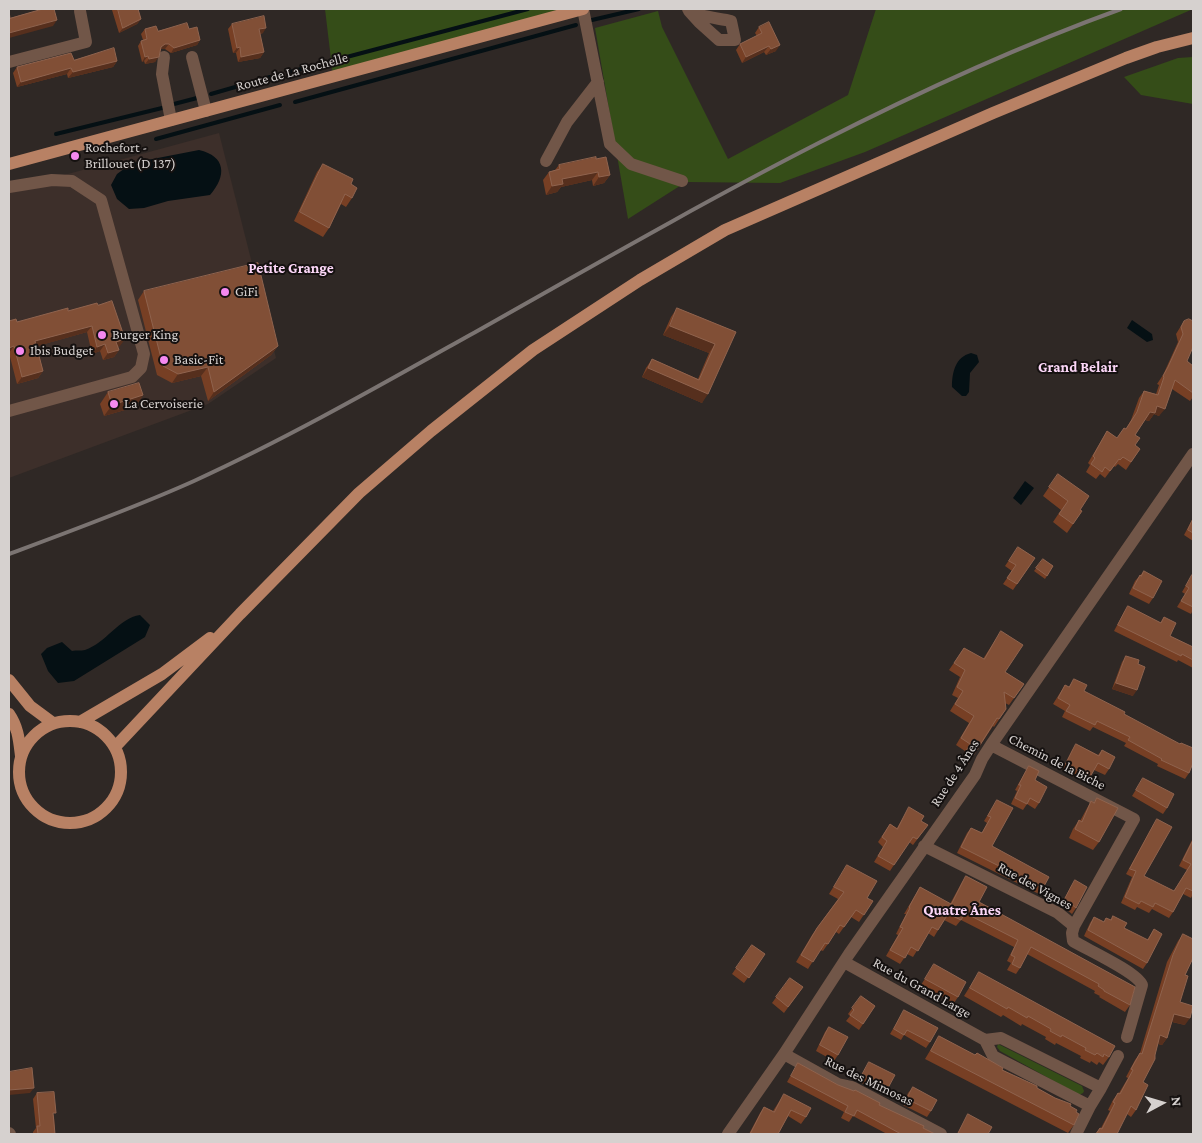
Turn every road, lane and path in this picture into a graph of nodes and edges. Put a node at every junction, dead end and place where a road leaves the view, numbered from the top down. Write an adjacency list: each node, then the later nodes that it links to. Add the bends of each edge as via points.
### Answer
1 (583, 9): 7 (street); 8 (main road, Route de La Rochelle)
2 (80, 11): 6 (street, via 86,42)
3 (1193, 38): 16 (main road, via 1126,58 725,230 640,280 533,350 431,431 359,493)
4 (164, 57): 9 (street, via 162,74)
5 (192, 57): 8 (street)
6 (9, 62)
7 (598, 82): 10 (street, via 567,122); 12 (street, via 610,144 631,164)
8 (206, 110): 9 (main road, Route de La Rochelle)
9 (171, 120): 11 (main road, Route de La Rochelle)
10 (546, 161)
11 (9, 164)
12 (682, 181)
13 (9, 187): 14 (street, via 52,180 72,181 101,200 144,354 141,368 132,377)
14 (9, 411)
15 (1193, 454): 21 (street, Rue de 4 Ânes)
16 (240, 615): 19 (main road, via 162,674); 22 (main road)
17 (9, 680): 20 (main road, via 30,706)
18 (9, 714): 23 (main road, via 19,735)
19 (80, 722): 20 (main road); 22 (main road, via 94,726)
20 (53, 723): 23 (main road, via 39,730)
21 (991, 745): 24 (street, Rue de 4 Ânes, via 975,775); 25 (street, Chemin de la Biche, via 1134,819)
22 (115, 747): 23 (main road, via 121,763 116,797 91,820 74,824 50,820 29,805 21,790 18,773)
23 (21, 756)
24 (924, 846): 25 (street, Rue des Vignes, via 1058,913); 26 (street, Rue de 4 Ânes)
25 (1074, 926): 27 (street, Rue des Vignes, via 1073,941 1140,979 1142,985)
26 (844, 962): 28 (street, Rue du Grand Large); 29 (street, Rue de 4 Ânes)
27 (1127, 1037)
28 (986, 1040): 31 (street, Rue du Grand Large, via 1001,1038); 32 (street, Rue du Grand Large, via 993,1056)
29 (784, 1054): 33 (street, Rue de 4 Ânes); 34 (street, Rue des Mimosas)
30 (1118, 1056): 31 (street)
31 (1101, 1088): 32 (street)
32 (1090, 1106): 35 (street)
33 (728, 1134)
34 (941, 1134)
35 (1076, 1134)

